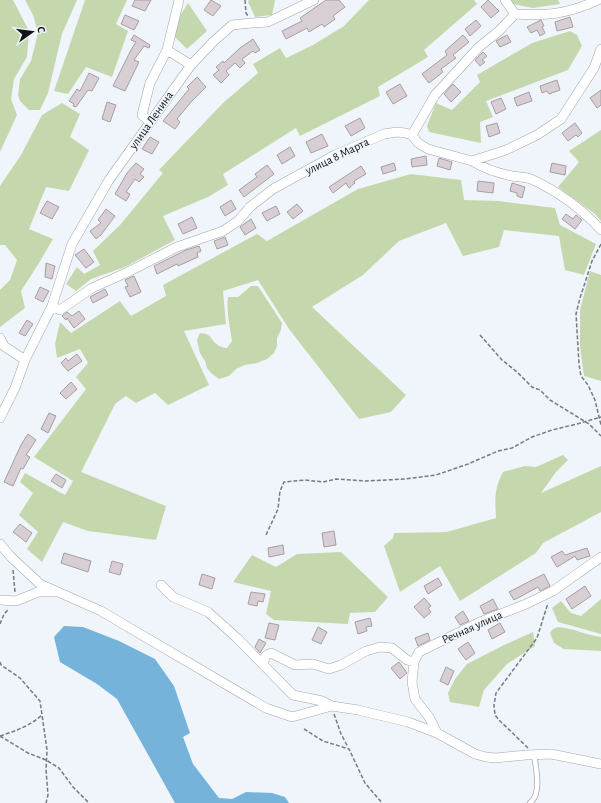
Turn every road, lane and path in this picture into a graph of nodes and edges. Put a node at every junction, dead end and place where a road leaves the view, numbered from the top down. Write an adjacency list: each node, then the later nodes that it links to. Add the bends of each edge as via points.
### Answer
1 (179, 0): 9 (street)
2 (245, 0): 7 (path, via 246,13)
3 (314, 0): 7 (street, улица Ленина, via 268,22)
4 (505, 0): 6 (street)
5 (598, 0): 6 (street, via 559,14)
6 (515, 14): 12 (street, via 435,95)
7 (252, 23): 10 (street, улица Ленина, via 232,25)
8 (601, 49): 13 (street, via 594,68 561,119 506,150)
9 (166, 50): 10 (street); 11 (street, via 150,83 142,115)
10 (191, 65): 11 (street, улица Ленина)
11 (150, 122): 16 (street, улица Ленина, via 109,180 72,244)
12 (412, 135): 13 (street, via 418,143 428,149); 16 (street, улица 8 Марта, via 397,132 384,134 335,155 273,190 250,207 238,222 223,231 178,247 92,288 60,310)
13 (472, 161): 14 (street, via 500,174 530,179 564,198 587,215)
14 (601, 230)
15 (601, 244): 20 (path, via 592,262 576,314 581,376 595,400)
16 (52, 306): 19 (street, улица Ленина)
17 (480, 335): 22 (path, via 502,360 532,387)
18 (0, 338): 19 (street, via 4,346)
19 (25, 360): 21 (street, улица Ленина)
20 (600, 417): 22 (path); 23 (path)
21 (0, 418)
22 (586, 422): 24 (path); 25 (path, via 532,437 512,448 436,475 366,481 336,479 323,482 284,482 278,509)
23 (601, 425)
24 (601, 436)
25 (266, 535)
26 (0, 544): 27 (street)
27 (11, 557): 31 (street, via 40,584); 33 (path)
28 (601, 557): 30 (street, Речная улица)
29 (160, 585): 37 (street, via 173,597 208,612)
30 (553, 590): 36 (street, Речная улица, via 419,652); 44 (path, via 537,638 496,693 494,705 495,715 527,746)
31 (56, 592): 33 (street, via 38,592); 38 (street, via 101,611 266,708 292,717)
32 (0, 600): 33 (street)
33 (16, 601): 34 (path, via 4,614)
34 (0, 624)
35 (0, 662): 39 (path, via 20,678 40,701)
36 (414, 662): 37 (street, via 407,660 392,648 380,647 366,651 336,668 329,669 313,664 295,665 271,652 264,659); 41 (street, via 412,682 415,699)
37 (264, 666): 38 (street, via 293,695 322,701)
38 (332, 706): 41 (street, via 379,714); 43 (path, via 341,734)
39 (42, 716): 42 (path, via 20,730); 45 (path)
40 (304, 729): 43 (path, via 323,741)
41 (437, 733): 44 (street, via 486,757)
42 (0, 736): 45 (path, via 28,753)
43 (349, 748): 49 (path, via 366,782)
44 (532, 755): 46 (street, via 551,754); 50 (lane, via 537,772 537,791)
45 (46, 760): 47 (path); 48 (path, via 59,768)
46 (601, 764)
47 (46, 803)
48 (89, 803)
49 (382, 803)
50 (530, 803)

